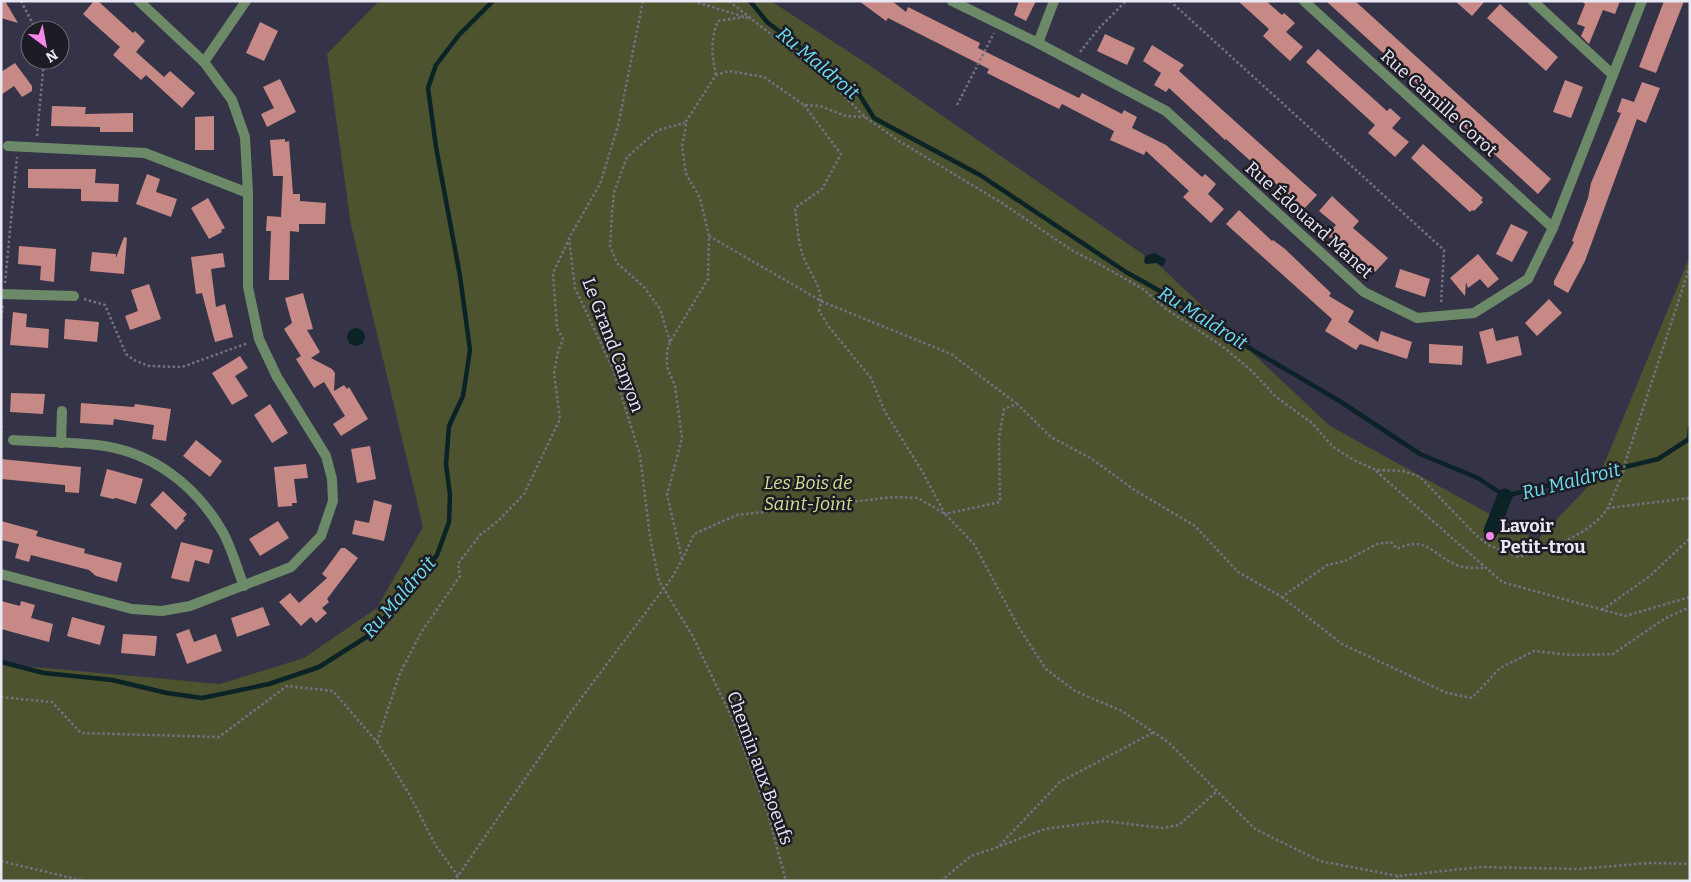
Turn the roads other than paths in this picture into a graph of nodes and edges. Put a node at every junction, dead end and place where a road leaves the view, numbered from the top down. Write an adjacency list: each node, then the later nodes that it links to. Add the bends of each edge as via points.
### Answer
1 (138, 1): 9 (street)
2 (246, 1): 9 (street)
3 (952, 1): 8 (street, Rue Édouard Manet)
4 (1054, 1): 8 (street)
5 (1304, 1): 13 (street, Rue Camille Corot)
6 (1533, 1): 10 (street)
7 (1642, 1): 10 (street, Rue Édouard Manet)
8 (1038, 43): 13 (street, Rue Édouard Manet, via 1166,111 1364,292 1417,318 1474,313 1528,280)
9 (204, 62): 12 (street, via 232,100 245,137)
10 (1613, 75): 13 (street, Rue Édouard Manet)
11 (13, 145): 12 (street, via 145,153)
12 (248, 192): 20 (street, via 248,287 259,339 326,456 332,478 332,500 321,536 291,567)
13 (1553, 228)
14 (3, 294): 15 (street)
15 (74, 296)
16 (62, 411): 18 (street)
17 (13, 440): 18 (street)
18 (61, 443): 20 (street, via 98,445 135,454 165,468 198,497 222,531)
19 (1, 574): 20 (street, via 132,609 162,611 190,606)
20 (244, 586)

